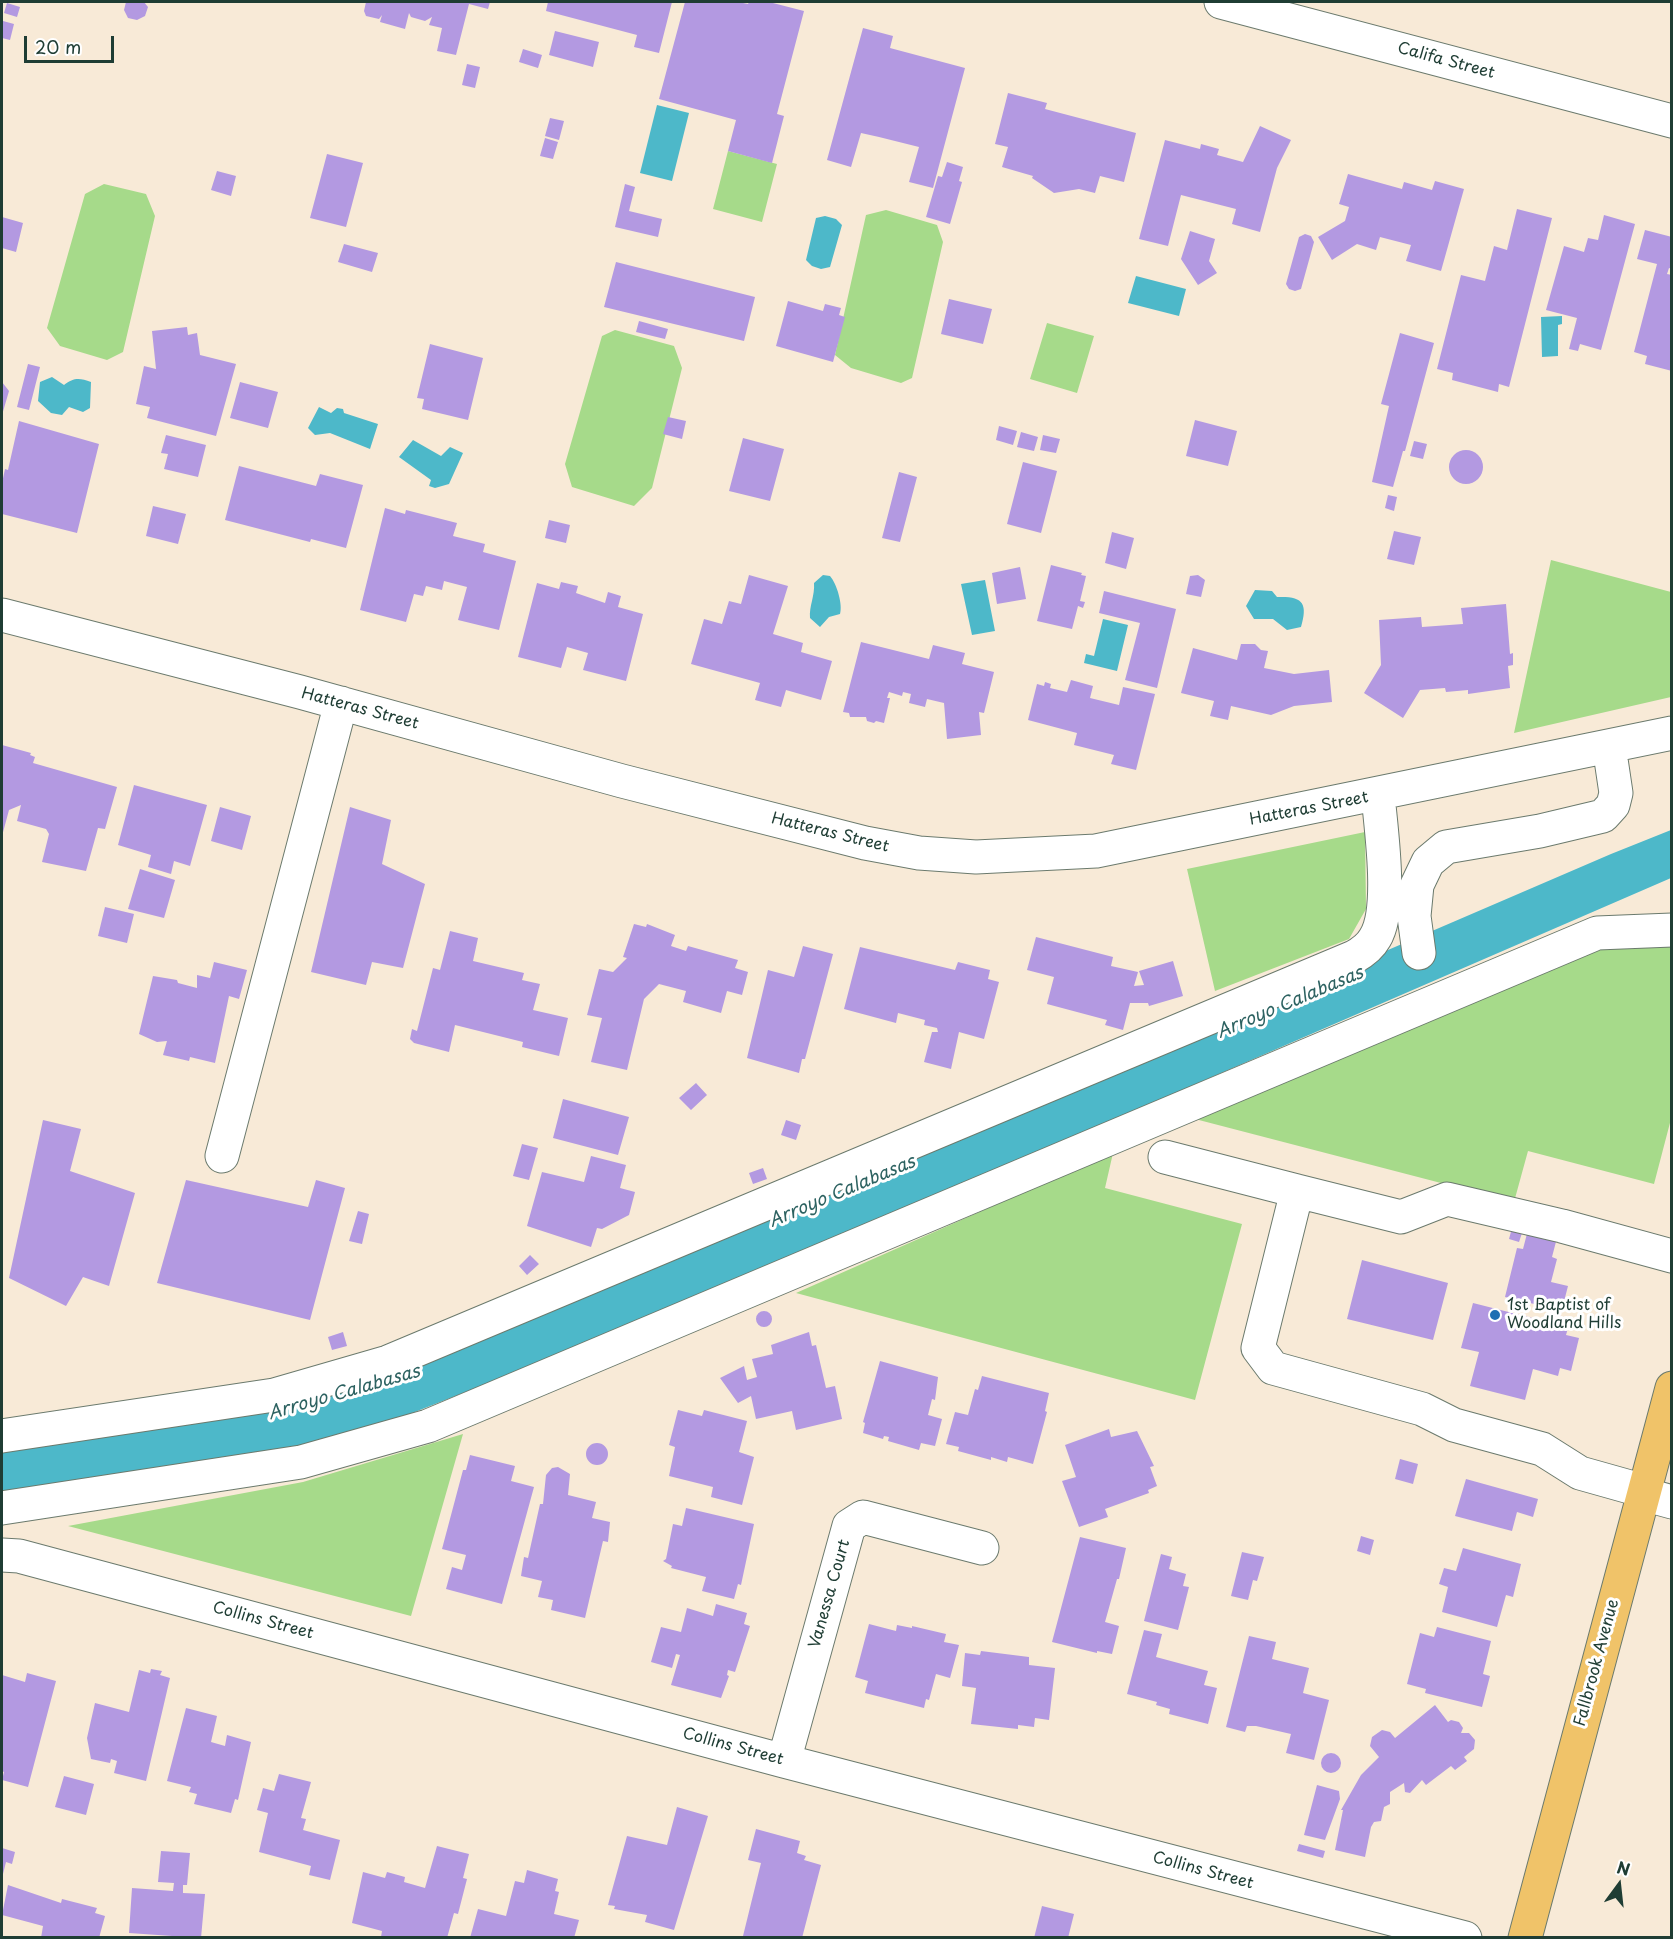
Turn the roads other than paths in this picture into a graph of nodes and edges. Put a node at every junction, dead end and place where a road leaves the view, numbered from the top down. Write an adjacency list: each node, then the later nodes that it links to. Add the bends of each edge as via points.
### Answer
1 (1221, 2): 2 (street, Califa Street)
2 (1671, 121)
3 (2, 615): 4 (street, Hatteras Street)
4 (341, 704): 7 (street, Hatteras Street, via 622,781 865,843 919,853 976,856 1096,851); 10 (street)
5 (1671, 733): 6 (street, Hatteras Street)
6 (1609, 746): 7 (street, Hatteras Street); 9 (street, via 1616,793 1613,805 1603,816 1446,847 1428,862 1417,885 1414,916)
7 (1378, 795): 15 (street, via 1384,907 1375,938 1354,957 388,1362 274,1395)
8 (1671, 930): 17 (street, via 1597,933 428,1425 301,1462)
9 (1419, 953)
10 (222, 1156)
11 (1165, 1157): 12 (street)
12 (1297, 1191): 13 (street, via 1401,1217 1447,1199); 16 (street, via 1258,1348 1273,1368 1422,1409 1454,1425 1542,1449 1580,1473)
13 (1671, 1256)
14 (1671, 1388): 16 (main road, Fallbrook Avenue)
15 (2, 1436)
16 (1653, 1496): 22 (main road, Fallbrook Avenue)
17 (2, 1508)
18 (982, 1548): 20 (street, Vanessa Court, via 863,1517 849,1526)
19 (2, 1556): 20 (street, Collins Street, via 19,1556 98,1576)
20 (784, 1761): 21 (street, Collins Street)
21 (1465, 1938)
22 (1525, 1938)

